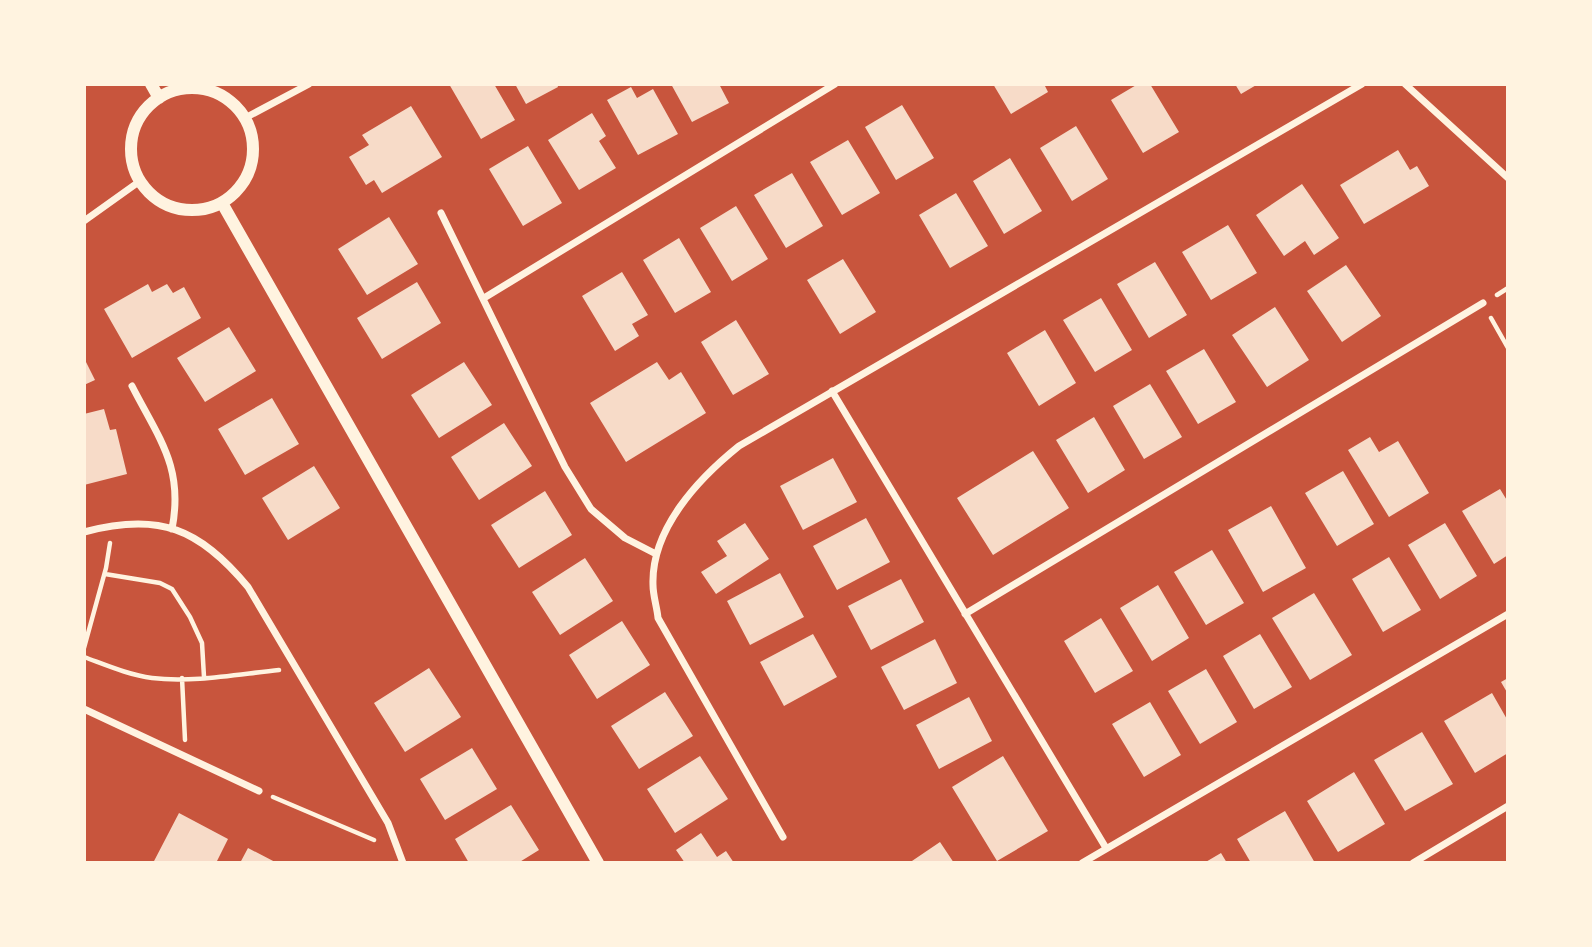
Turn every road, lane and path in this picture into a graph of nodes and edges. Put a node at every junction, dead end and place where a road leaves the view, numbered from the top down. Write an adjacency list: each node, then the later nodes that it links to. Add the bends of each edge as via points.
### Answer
1 (151, 84): 6 (street)
2 (309, 84): 7 (street)
3 (835, 84): 13 (street)
4 (1362, 84): 17 (street)
5 (1405, 84): 8 (street)
6 (159, 98): 7 (street, via 177,90 215,93); 9 (street, via 135,126 132,163)
7 (245, 118): 10 (street, via 252,136 248,174)
8 (1508, 178)
9 (140, 181): 10 (street, via 167,205 186,210); 12 (street)
10 (222, 203): 38 (street)
11 (441, 213): 13 (street)
12 (84, 221)
13 (484, 299): 21 (street, via 565,467 591,509 625,538)
14 (1483, 303): 15 (path); 23 (street)
15 (1508, 348)
16 (131, 386): 19 (street, via 171,463 176,486)
17 (832, 391): 21 (street, via 713,466 691,490); 23 (street)
18 (113, 525): 19 (street, via 146,523); 20 (street); 22 (path)
19 (172, 529): 27 (street, via 203,542 226,560 248,587)
20 (84, 533)
21 (656, 554): 34 (street, via 653,585 658,618)
22 (105, 573): 25 (path); 28 (path, via 172,589 202,643)
23 (965, 614): 35 (street)
24 (1508, 614): 35 (street)
25 (84, 648)
26 (84, 657): 29 (path, via 134,674)
27 (296, 668): 28 (path); 36 (street, via 388,823)
28 (204, 677): 29 (path)
29 (182, 678): 31 (path)
30 (84, 709): 31 (street)
31 (184, 756): 32 (street)
32 (259, 791): 36 (path)
33 (1508, 806): 40 (street)
34 (783, 836)
35 (1106, 848): 39 (street)
36 (399, 850): 37 (street)
37 (403, 863)
38 (598, 863)
39 (1082, 863)
40 (1413, 863)

